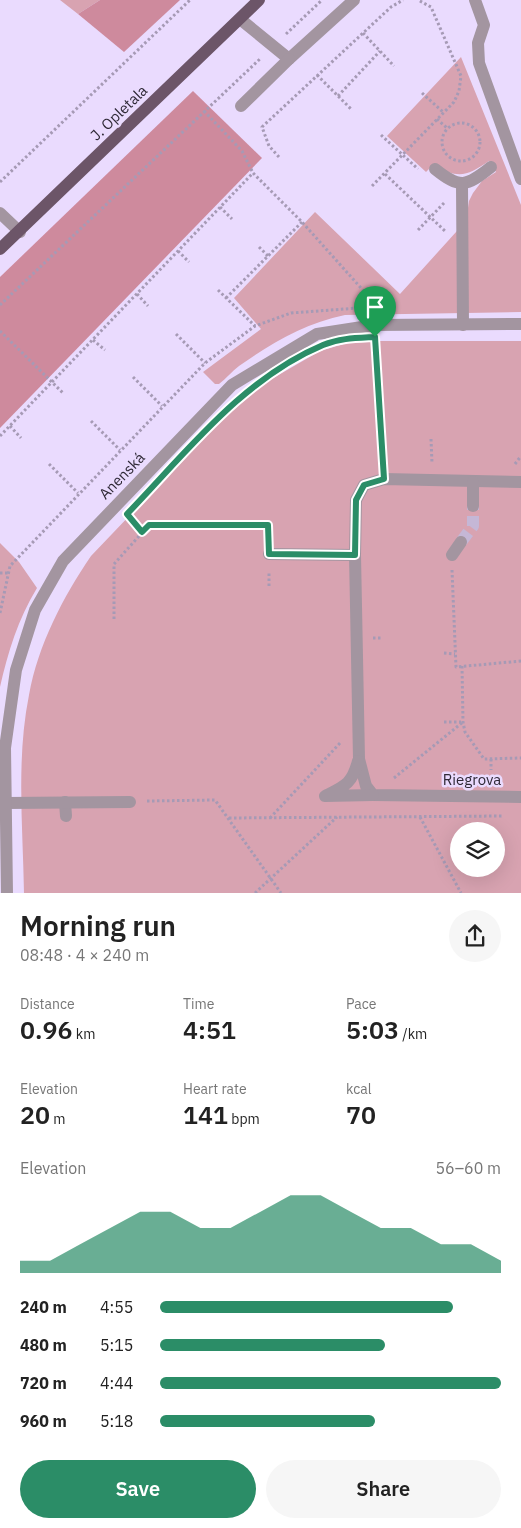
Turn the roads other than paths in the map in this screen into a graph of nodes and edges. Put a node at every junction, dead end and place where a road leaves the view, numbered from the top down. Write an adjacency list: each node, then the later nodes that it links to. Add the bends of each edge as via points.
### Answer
1 (259, 0): 4 (main road, J. Opletala)
2 (354, 0): 5 (street)
3 (475, 0): 7 (street, via 484,25 478,43 478,63)
4 (240, 19): 5 (street); 13 (main road, J. Opletala)
5 (289, 59): 6 (street)
6 (241, 106)
7 (518, 166): 10 (street)
8 (491, 167): 11 (street, via 473,182)
9 (435, 169): 11 (street, via 451,182)
10 (521, 178)
11 (462, 185): 16 (street)
12 (0, 213): 13 (street)
13 (20, 232): 14 (main road, J. Opletala)
14 (0, 249)
15 (521, 324): 16 (street, Anenská)
16 (463, 325): 24 (street, Anenská, via 375,325 317,334 232,385 63,561 34,610 16,670)
17 (473, 482): 18 (street); 19 (street); 22 (street, via 384,479 364,485 356,500)
18 (521, 482)
19 (473, 506)
20 (461, 542): 23 (street)
21 (269, 554): 22 (street)
22 (355, 555): 25 (street)
23 (452, 560)
24 (2, 748): 30 (street, Anenská)
25 (359, 759): 26 (street, via 366,786); 26 (street, Riegrova, via 354,777 325,796)
26 (373, 795): 27 (street, Riegrova)
27 (521, 796)
28 (65, 802): 29 (street); 30 (street); 31 (street)
29 (130, 802)
30 (6, 803): 32 (street, Anenská)
31 (66, 816)
32 (7, 893)

